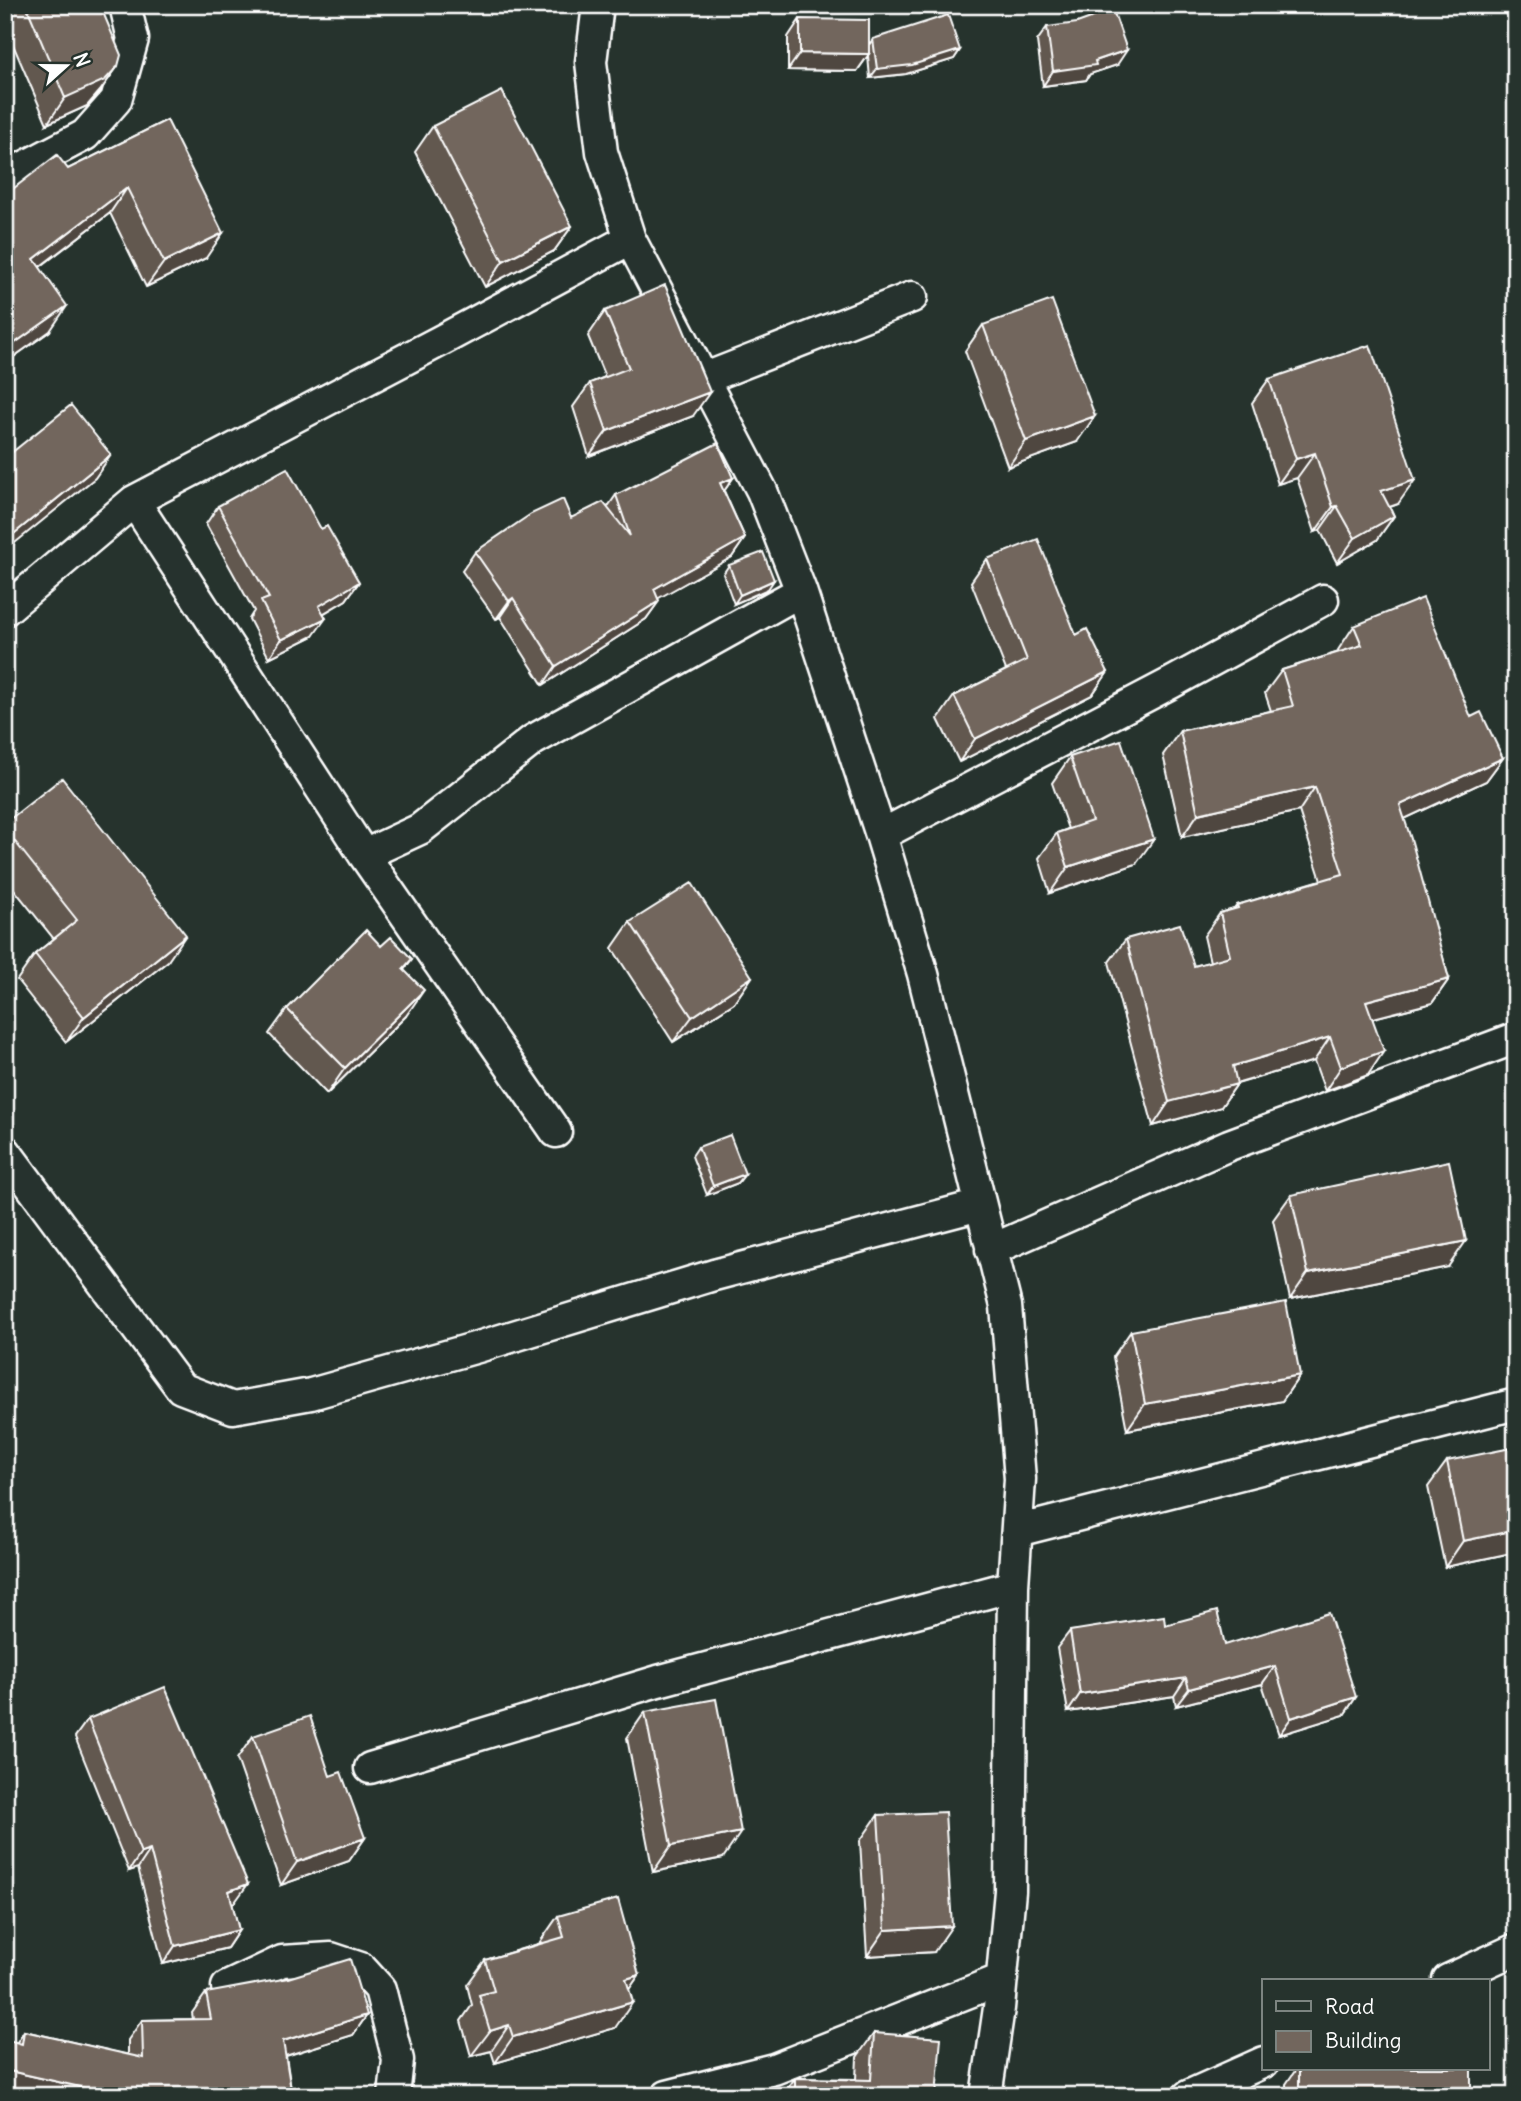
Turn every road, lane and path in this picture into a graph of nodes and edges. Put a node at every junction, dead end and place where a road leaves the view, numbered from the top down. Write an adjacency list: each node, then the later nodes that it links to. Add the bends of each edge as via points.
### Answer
1 (125, 5): 3 (street, via 133,39 116,100 85,135)
2 (598, 5): 4 (street, via 591,62 602,152)
3 (7, 176)
4 (630, 239): 6 (street); 7 (street)
5 (912, 297): 6 (street)
6 (704, 379): 8 (street, via 762,491)
7 (134, 501): 10 (street); 12 (street)
8 (801, 591): 11 (street); 12 (street, via 533,740 420,829)
9 (1323, 600): 11 (street)
10 (5, 610)
11 (881, 835): 16 (street, via 923,974)
12 (364, 855): 14 (street)
13 (1516, 1038): 17 (street, via 1229,1145)
14 (556, 1132)
15 (5, 1151): 16 (street, via 181,1388 233,1408 311,1394 714,1275)
16 (980, 1205): 17 (street)
17 (991, 1250): 19 (street, via 1006,1306 1020,1479)
18 (1516, 1404): 19 (street)
19 (1017, 1531): 20 (street)
20 (1013, 1586): 21 (street, via 658,1681); 23 (street, via 1010,1891)
21 (370, 1768)
22 (1516, 1949): 24 (street)
23 (1002, 1979): 28 (street, via 774,2068); 29 (street)
24 (1450, 1979)
25 (227, 1987): 27 (street, via 282,1961 331,1958 361,1968 380,1989 398,2060)
26 (1262, 2063): 30 (street)
27 (394, 2096)
28 (667, 2096)
29 (986, 2096)
30 (1188, 2096)

